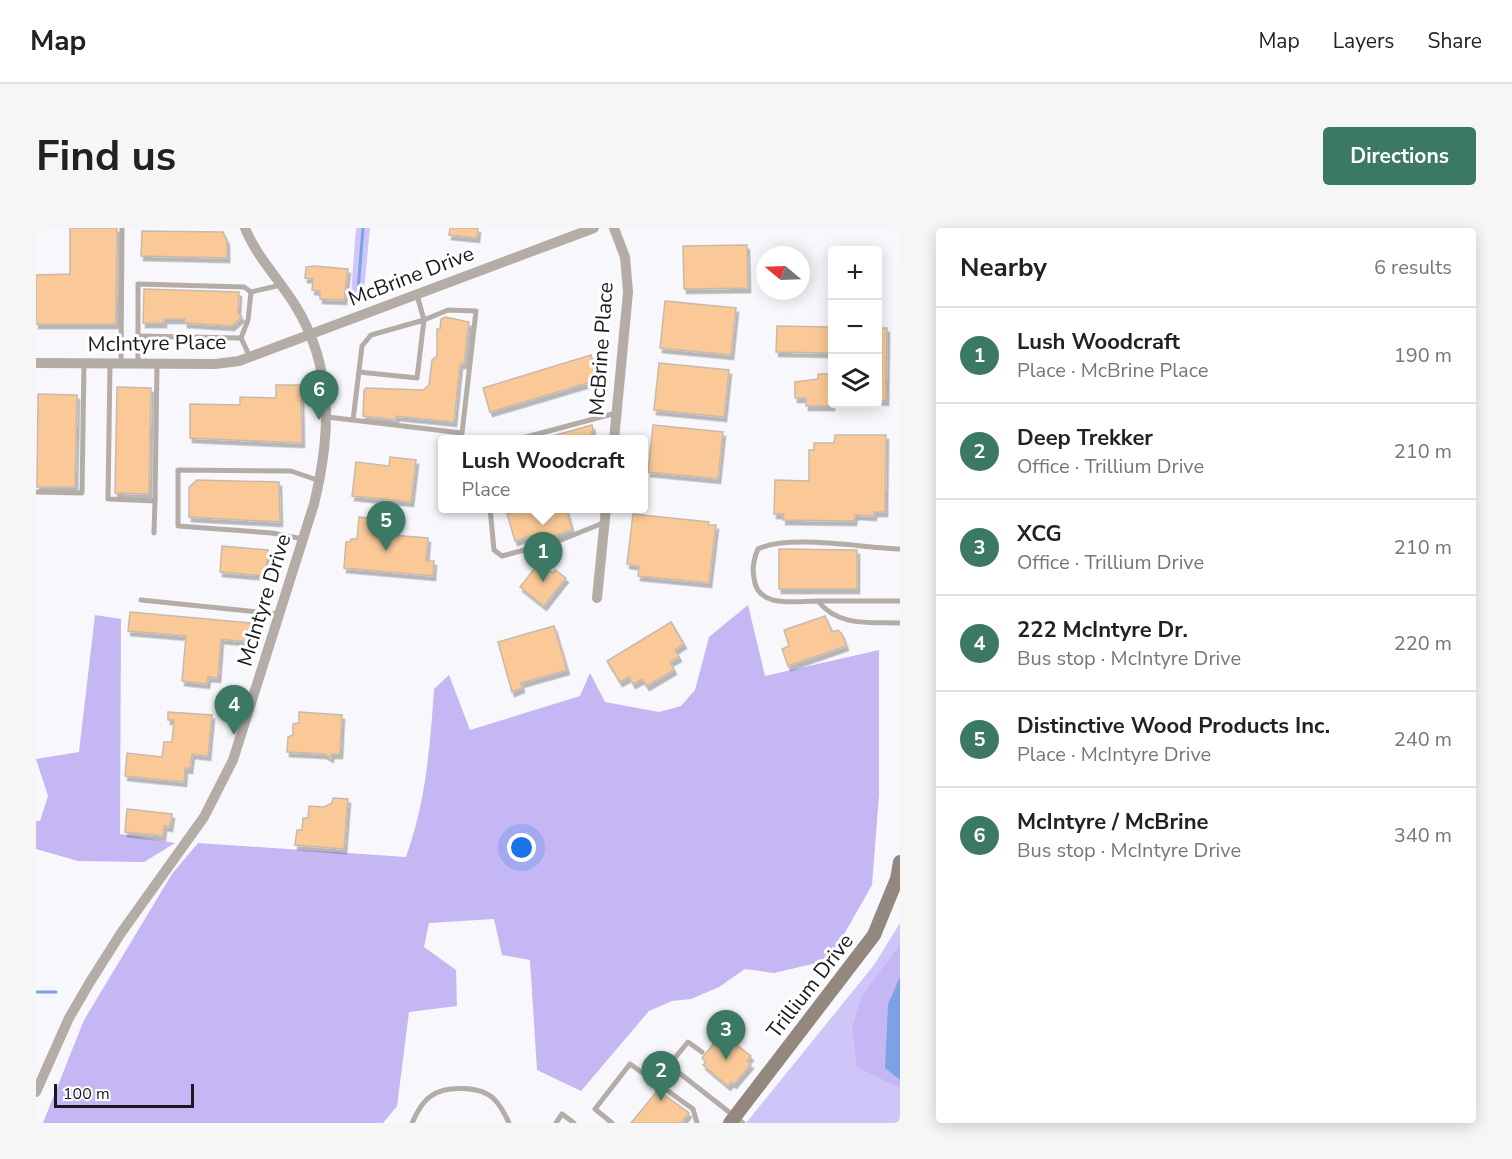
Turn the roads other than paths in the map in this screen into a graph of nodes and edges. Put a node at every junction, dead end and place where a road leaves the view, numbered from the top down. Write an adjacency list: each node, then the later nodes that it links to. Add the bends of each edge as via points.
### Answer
1 (122, 228): 16 (lane)
2 (245, 228): 6 (street, McIntyre Drive)
3 (594, 228): 5 (street, McBrine Drive)
4 (614, 228): 20 (street, McBrine Place, via 625,257 628,292)
5 (567, 233): 8 (street, McBrine Drive)
6 (281, 285): 7 (lane); 10 (street, McIntyre Drive)
7 (251, 292): 11 (lane, via 244,287 138,285); 12 (lane)
8 (417, 294): 9 (lane); 10 (street, McBrine Drive)
9 (424, 320): 19 (lane, via 371,335 362,346); 19 (lane, via 417,378); 22 (lane, via 448,310 476,311 462,433)
10 (310, 335): 13 (street, McIntyre Place); 21 (street, McIntyre Drive, via 322,373)
11 (138, 336): 12 (lane); 17 (lane)
12 (242, 338): 13 (lane)
13 (250, 357): 18 (street, McIntyre Place, via 215,364)
14 (36, 363): 15 (street, McIntyre Place)
15 (84, 364): 16 (street, McIntyre Place); 26 (lane, via 82,493)
16 (116, 364): 17 (street, McIntyre Place); 27 (lane, via 108,499)
17 (138, 364): 18 (street, McIntyre Place)
18 (158, 364): 27 (lane)
19 (359, 372): 22 (lane)
20 (616, 413): 23 (lane); 24 (street, McBrine Place)
21 (327, 417): 22 (lane); 25 (street, McIntyre Drive)
22 (353, 420)
23 (533, 435)
24 (614, 435)
25 (320, 481): 32 (street, McIntyre Drive); 32 (lane, via 291,471 178,470 178,526)
26 (36, 492)
27 (155, 501): 31 (lane)
28 (490, 513): 30 (lane, via 494,550 502,556 561,540)
29 (606, 513): 30 (street)
30 (605, 522): 34 (street)
31 (154, 533)
32 (303, 539): 38 (street, McIntyre Drive)
33 (900, 549): 36 (lane, via 777,543 758,549 753,575 761,596 772,601)
34 (597, 598)
35 (141, 600): 38 (lane)
36 (818, 601): 37 (lane); 39 (lane, via 828,614 844,620)
37 (900, 601)
38 (280, 614): 42 (street, McIntyre Drive, via 233,760 204,817 90,982)
39 (900, 623)
40 (900, 862): 43 (street, Trillium Drive, via 885,912 870,942)
41 (702, 1052): 43 (lane, via 688,1042 669,1065)
42 (36, 1092)
43 (736, 1121)
44 (412, 1123): 45 (lane, via 431,1095 454,1089 492,1097)
45 (509, 1123)
46 (556, 1123): 47 (lane, via 562,1114)
47 (574, 1123)
48 (612, 1123): 49 (lane, via 595,1109 630,1064 693,1109)
49 (697, 1123)

